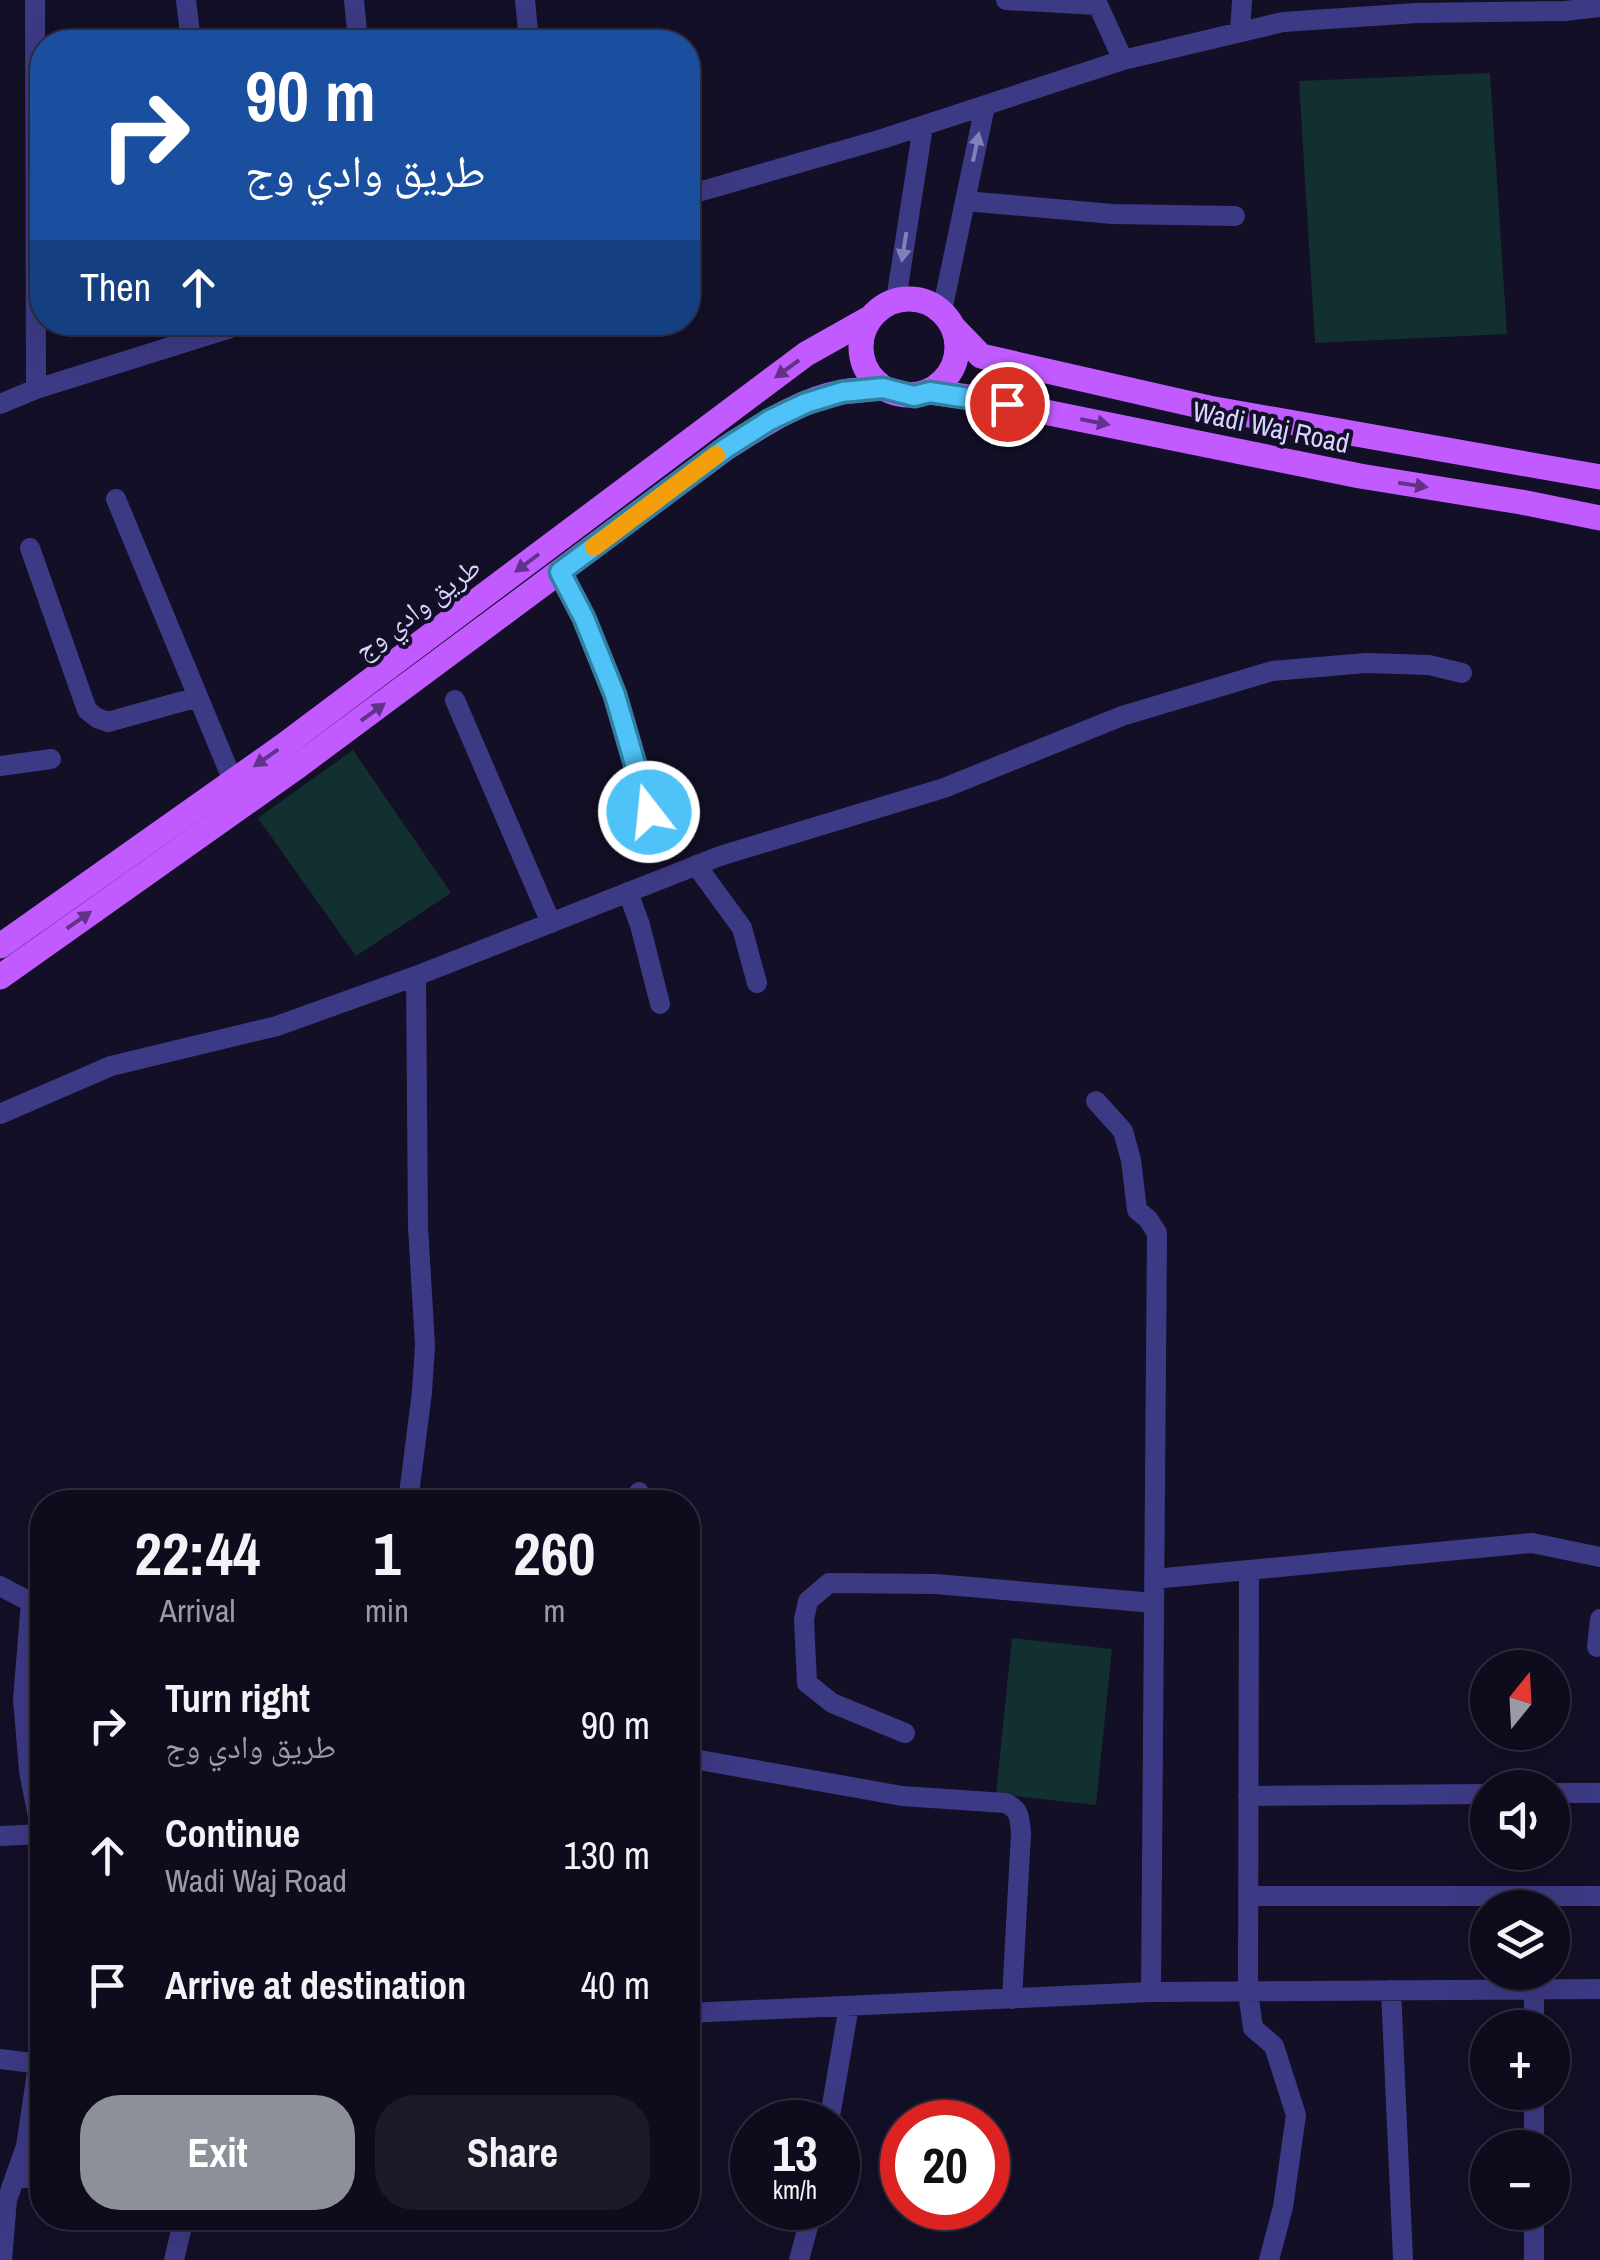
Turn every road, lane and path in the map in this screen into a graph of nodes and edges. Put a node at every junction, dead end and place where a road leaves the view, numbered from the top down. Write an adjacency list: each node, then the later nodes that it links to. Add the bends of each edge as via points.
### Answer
1 (35, 0): 10 (street)
2 (186, 0): 11 (street)
3 (354, 0): 12 (street)
4 (525, 0): 13 (street)
5 (1006, 0): 7 (street)
6 (1242, 0): 14 (street)
7 (1064, 2): 15 (street, via 1098,5)
8 (1417, 7): 9 (street); 14 (street)
9 (1600, 7)
10 (35, 30)
11 (190, 30)
12 (357, 30)
13 (528, 30)
14 (1240, 32): 15 (street)
15 (1123, 60): 16 (street)
16 (985, 106): 17 (street); 19 (street, one-way to 16)
17 (923, 126): 18 (street); 21 (street, one-way to 21)
18 (700, 192)
19 (965, 201): 20 (street); 23 (street)
20 (1234, 216)
21 (896, 300): 22 (main road); 23 (main road, via 927,302)
22 (870, 318): 27 (main road, via 860,348 871,378); 40 (main road, طريق وادي وج, one-way to 40, via 806,354)
23 (947, 319): 28 (main road, via 957,354 943,383); 30 (main road, Wadi Waj Road, via 981,356 1209,408)
24 (36, 335): 26 (street)
25 (196, 335): 26 (street)
26 (36, 388): 29 (street)
27 (883, 388): 28 (main road, via 914,396); 34 (main road, طريق وادي وج, via 842,392 770,420)
28 (930, 392): 32 (main road, Wadi Waj Road, one-way to 32)
29 (0, 404)
30 (1600, 477)
31 (116, 499): 36 (street)
32 (1600, 518)
33 (30, 548): 36 (street, via 87,710 96,718 108,722)
34 (560, 572): 41 (street, via 615,695); 47 (main road, طريق وادي وج, one-way to 34)
35 (1462, 672): 42 (street, via 1366,663 1272,671 1122,716 944,788)
36 (198, 697): 40 (street)
37 (455, 700): 44 (street)
38 (51, 758): 39 (street)
39 (0, 766)
40 (233, 781): 45 (main road, طريق وادي وج)
41 (649, 812)
42 (696, 865): 43 (street); 48 (street, via 742,928)
43 (628, 892): 44 (street); 49 (street)
44 (551, 922): 46 (street)
45 (0, 946)
46 (416, 976): 51 (street, via 277,1026 111,1066); 52 (street, via 426,1345)
47 (0, 977)
48 (757, 983)
49 (660, 1004)
50 (1096, 1101): 55 (street, via 1123,1130 1137,1210 1157,1234)
51 (0, 1114)
52 (410, 1490)
53 (1600, 1556): 54 (street, via 1532,1543)
54 (1249, 1570): 55 (street); 68 (street)
55 (1154, 1579): 58 (street)
56 (0, 1586): 57 (street)
57 (30, 1601)
58 (1154, 1603): 62 (street, via 936,1584 829,1583 808,1601 806,1683 832,1703); 78 (street)
59 (1600, 1620): 60 (street)
60 (1597, 1647)
61 (30, 1652): 64 (street, via 23,1699)
62 (905, 1733)
63 (700, 1760): 80 (street, via 902,1796 1014,1807 1020,1833)
64 (30, 1775)
65 (1570, 1793): 66 (street)
66 (1600, 1793)
67 (1470, 1794): 68 (street)
68 (1248, 1796): 71 (street)
69 (30, 1835): 70 (street)
70 (0, 1836)
71 (1248, 1896): 72 (street); 79 (street)
72 (1600, 1896)
73 (1570, 1989): 74 (street)
74 (1600, 1989)
75 (1391, 1990): 76 (street); 79 (street); 97 (street)
76 (1470, 1990)
77 (1534, 1990): 82 (street)
78 (1151, 1992): 79 (street); 80 (street)
79 (1248, 1992): 96 (street, via 1254,2028 1274,2046 1296,2115 1284,2207)
80 (1012, 1999): 81 (street)
81 (849, 2006): 83 (street); 86 (street)
82 (1534, 2010)
83 (700, 2012)
84 (0, 2059): 85 (street)
85 (30, 2063)
86 (833, 2100)
87 (30, 2123): 88 (street)
88 (16, 2177): 89 (street); 93 (street)
89 (30, 2178)
90 (181, 2230): 94 (street)
91 (807, 2230): 95 (street)
92 (1534, 2230): 98 (street)
93 (1, 2251)
94 (174, 2260)
95 (799, 2260)
96 (1269, 2260)
97 (1403, 2260)
98 (1534, 2260)

